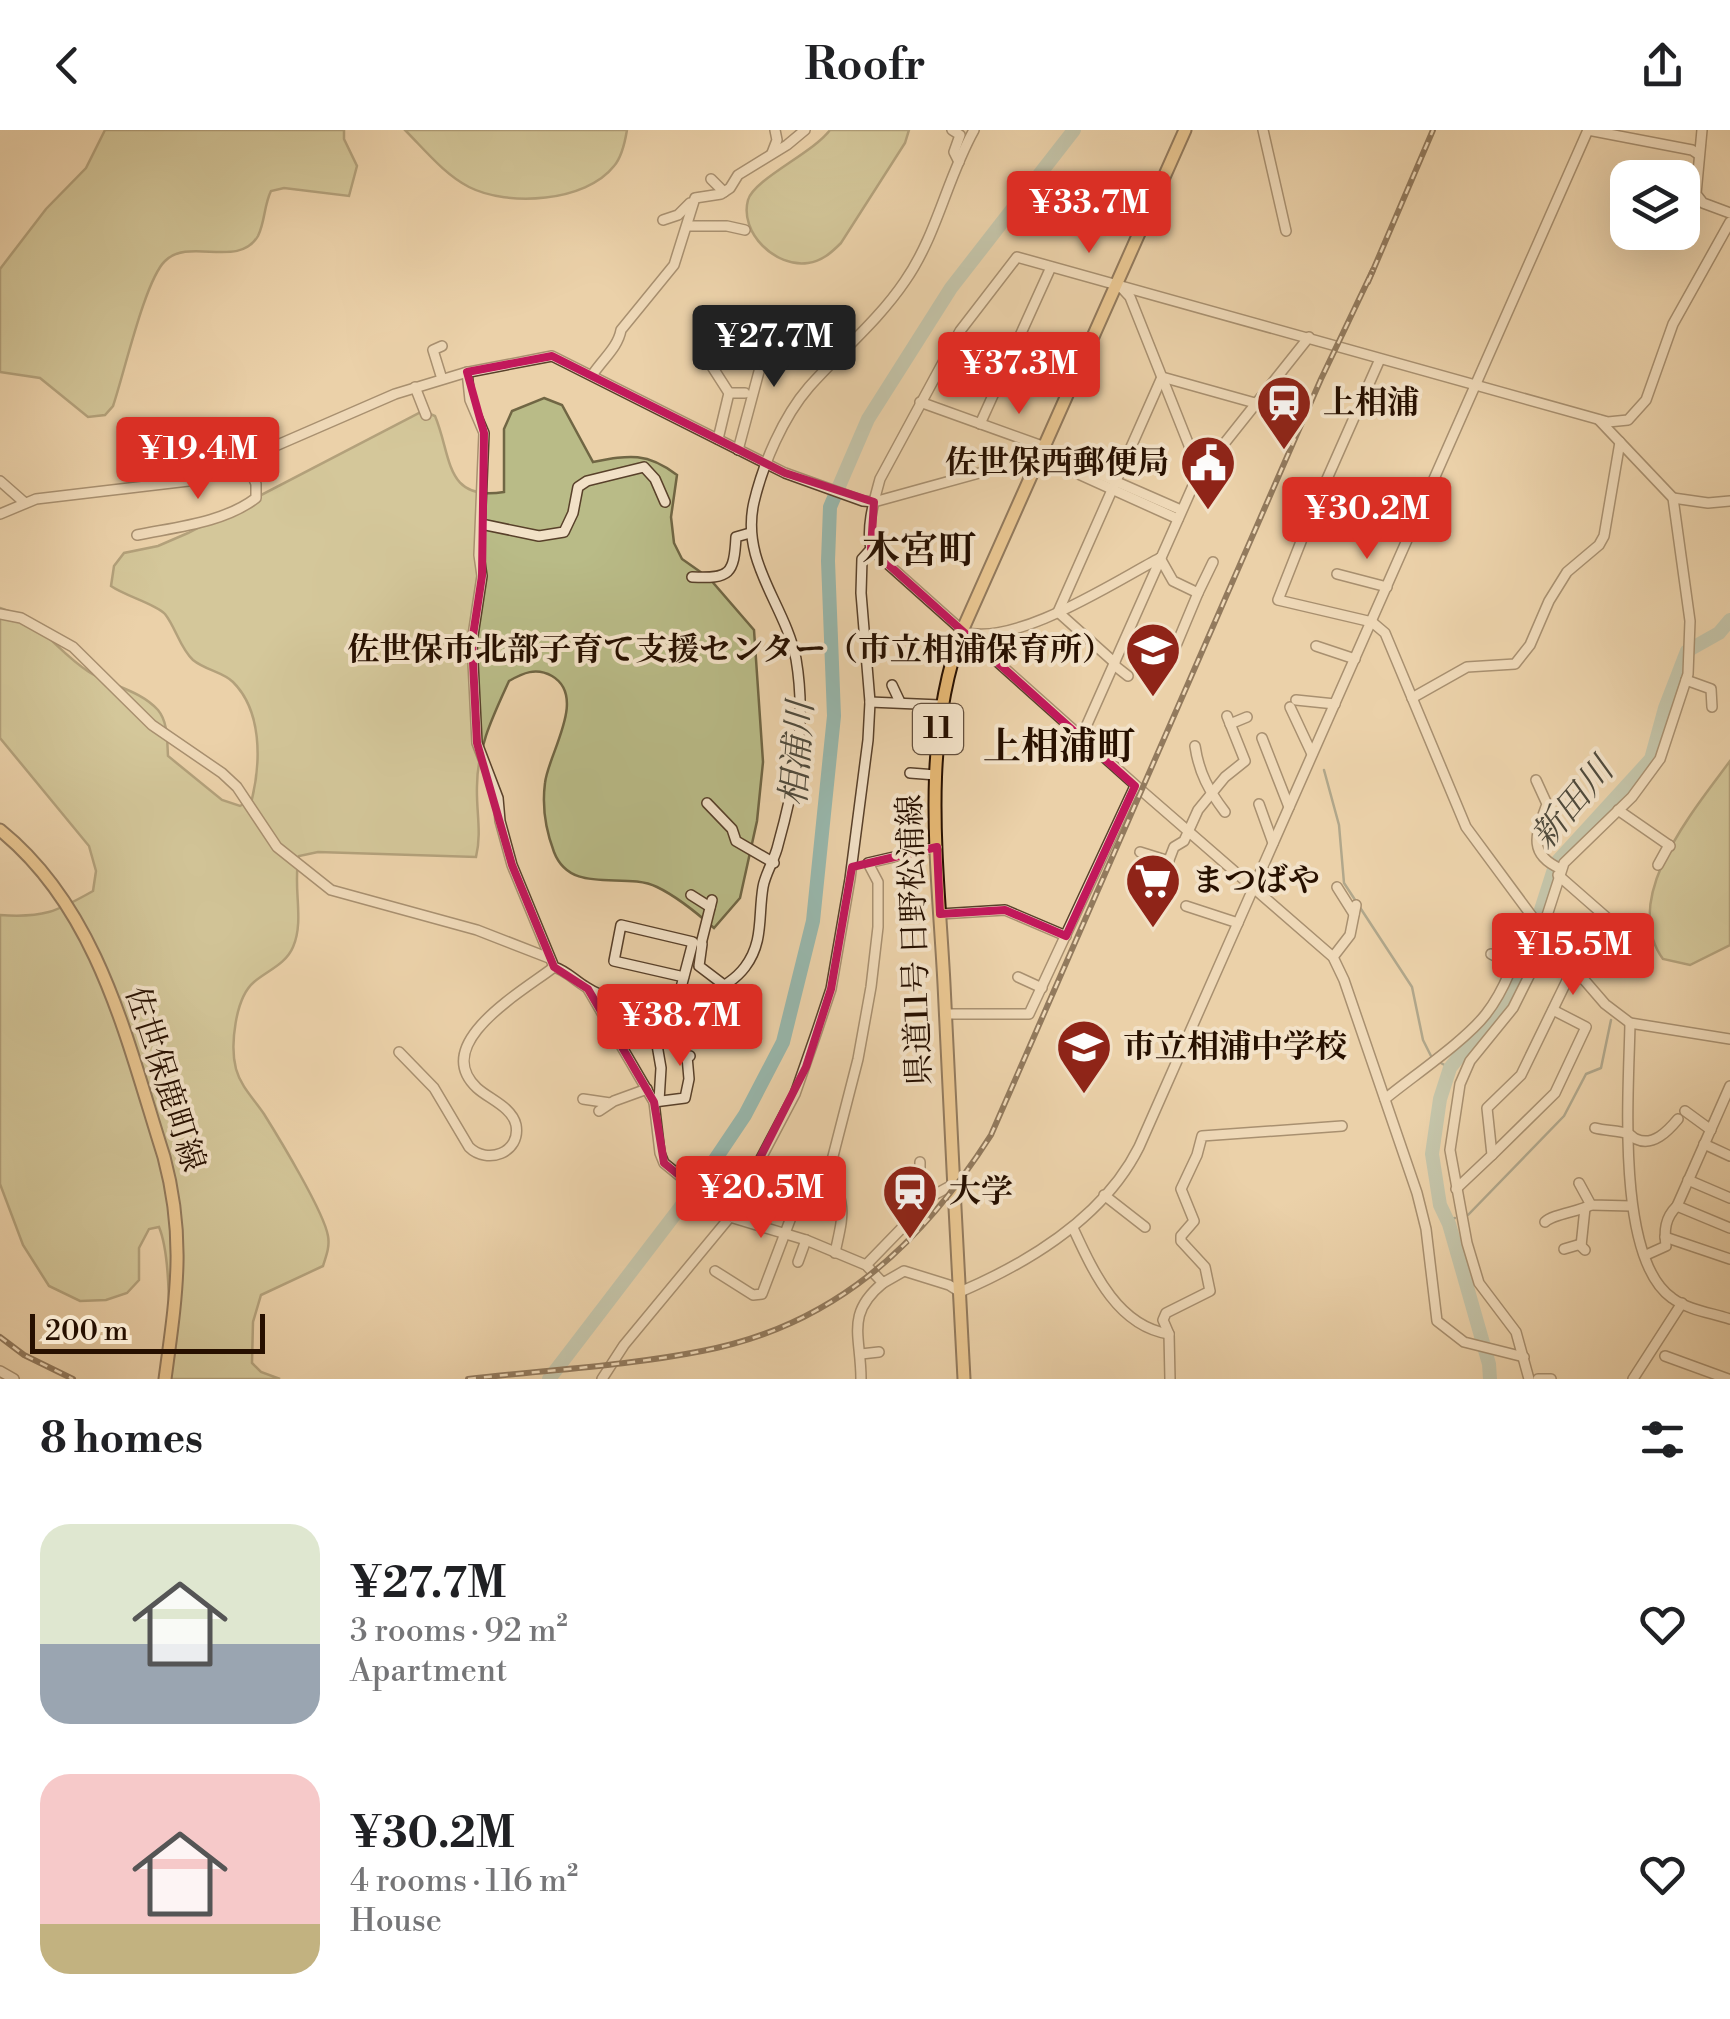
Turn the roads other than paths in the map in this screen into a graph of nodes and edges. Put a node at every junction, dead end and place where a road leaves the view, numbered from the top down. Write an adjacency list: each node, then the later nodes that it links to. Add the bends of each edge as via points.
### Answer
1 (774, 130): 10 (street)
2 (805, 130): 10 (street)
3 (952, 130): 11 (street, via 960,135 954,152)
4 (974, 130): 11 (street)
5 (1185, 130): 22 (main road, 県道11号 日野松浦線 / 11)
6 (1264, 130): 20 (street)
7 (1588, 130): 9 (street); 32 (street)
8 (1702, 130): 9 (street)
9 (1698, 154): 15 (street, via 1698,199)
10 (771, 156): 13 (street)
11 (959, 162): 46 (street, via 918,261 880,315 792,410)
12 (711, 179): 13 (street)
13 (724, 192): 14 (street, via 695,198)
14 (692, 205): 16 (street); 18 (street)
15 (1730, 212)
16 (663, 220)
17 (1730, 222): 39 (street, via 1674,324 1646,400 1628,420)
18 (687, 226): 19 (street); 29 (street, via 674,265)
19 (746, 230)
20 (1286, 231)
21 (1052, 267): 22 (street); 36 (street, via 1017,257 960,331); 40 (street)
22 (1117, 283): 24 (street); 30 (street, via 1130,297); 44 (main road, 県道11号 日野松浦線 / 11)
23 (786, 319): 43 (street, via 761,364)
24 (1309, 337): 27 (street); 37 (street)
25 (442, 346): 31 (street, via 432,350)
26 (704, 354): 34 (street)
27 (1380, 359): 32 (street); 71 (street, via 1278,600)
28 (467, 372): 29 (street, via 552,356); 31 (street); 59 (street, via 484,433)
29 (593, 374): 41 (street)
30 (1162, 378): 37 (street); 47 (street); 49 (street)
31 (442, 379): 33 (street)
32 (1476, 384): 39 (street); 52 (street)
33 (416, 388): 38 (street); 45 (street)
34 (729, 393): 35 (street); 41 (street)
35 (746, 393)
36 (920, 402): 40 (street); 53 (street)
37 (1255, 403): 47 (street)
38 (426, 415)
39 (1596, 417): 42 (street)
40 (980, 424): 44 (street)
41 (718, 439): 43 (street)
42 (1620, 442): 51 (street); 80 (street, via 1604,536 1567,572 1522,658 1507,666 1467,666)
43 (738, 450): 46 (street)
44 (1043, 452): 49 (street); 53 (street); 72 (main road, 県道11号 日野松浦線 / 11)
45 (245, 458): 56 (street, via 197,480); 61 (street, via 257,490 245,506)
46 (768, 465): 53 (street); 60 (street)
47 (1200, 474): 58 (street)
48 (0, 481): 56 (street)
49 (1113, 485): 58 (street); 69 (street)
50 (1379, 487): 52 (street)
51 (1672, 498): 54 (street); 78 (street, via 1690,621)
52 (1425, 500): 67 (street)
53 (869, 501): 62 (street)
54 (1730, 501)
55 (665, 502): 59 (street, via 644,467 578,487 564,532 538,536)
56 (25, 503): 57 (street)
57 (0, 514)
58 (1180, 514): 63 (street)
59 (481, 524): 129 (street, via 472,642 477,743 498,798 512,865)
60 (750, 533): 66 (street, via 736,538 731,572); 110 (street, via 795,654 803,710 792,796)
61 (137, 534)
62 (871, 550): 72 (street); 81 (street, via 862,559 861,593)
63 (1160, 558): 68 (street, via 1173,581); 69 (street); 76 (street)
64 (1212, 562): 68 (street)
65 (1336, 574): 67 (street)
66 (692, 577)
67 (1387, 587): 71 (street)
68 (1198, 593): 75 (street, via 1166,669)
69 (1058, 612): 72 (street, via 1029,626 976,635); 76 (street)
70 (0, 614): 129 (street, via 73,646 152,726 222,772 277,848 331,890 476,930)
71 (1372, 622): 74 (street); 80 (street, via 1385,634)
72 (962, 631): 84 (main road, 県道11号 日野松浦線 / 11); 87 (street)
73 (1316, 646): 74 (street)
74 (1355, 659): 83 (street)
75 (1154, 661)
76 (1114, 664): 77 (street); 87 (street)
77 (1128, 676)
78 (1686, 680): 85 (street, via 1712,688); 101 (street, via 1660,760)
79 (892, 685): 82 (street)
80 (1412, 698): 123 (street, via 1466,827)
81 (870, 702): 82 (street); 94 (street)
82 (900, 702): 84 (street)
83 (1335, 704): 90 (street); 90 (street, via 1293,704)
84 (940, 705): 92 (main road, 県道11号 日野松浦線 / 11)
85 (1712, 707)
86 (1248, 717): 97 (street, via 1229,720 1244,761)
87 (1081, 738): 96 (street)
88 (1262, 738): 100 (street)
89 (1197, 748): 97 (street)
90 (1312, 754): 100 (street)
91 (910, 773): 92 (street)
92 (936, 775): 106 (main road, 県道11号 日野松浦線 / 11)
93 (1536, 780): 113 (street, via 1547,804 1538,854)
94 (862, 784): 95 (street); 107 (street)
95 (876, 786)
96 (1135, 786): 104 (street); 124 (street)
97 (1211, 794): 102 (street); 104 (street)
98 (706, 802): 110 (street, via 736,841)
99 (1258, 804): 105 (street)
100 (1289, 807): 105 (street)
101 (1618, 810): 112 (street, via 1670,846); 113 (street)
102 (1225, 812)
103 (0, 830): 200 (main road, 佐世保鹿町線, via 39,866 95,955 164,1157 179,1268)
104 (1188, 831): 109 (street); 117 (street)
105 (1273, 843): 117 (street)
106 (937, 847): 111 (street); 121 (main road, 県道11号 日野松浦線 / 11)
107 (854, 850): 111 (street); 174 (street, via 830,989 812,1050 795,1094)
108 (1140, 852): 109 (street)
109 (1169, 861): 114 (street)
110 (774, 863): 134 (street, via 763,882 760,940 748,964)
111 (868, 863): 184 (street, via 878,882 878,927 858,1058 831,1164 842,1215)
112 (1658, 865)
113 (1560, 871): 116 (street); 127 (street, via 1614,924 1600,950 1577,938)
114 (1164, 873)
115 (1541, 883): 116 (street)
116 (1555, 887): 123 (street)
117 (1254, 888): 122 (street); 128 (street)
118 (1336, 892): 128 (street, via 1355,910 1350,935)
119 (690, 895): 125 (street, via 711,903)
120 (1186, 906): 122 (street)
121 (940, 914): 124 (street, via 1005,910); 140 (main road, 県道11号 日野松浦線 / 11)
122 (1238, 922): 169 (street, via 1127,1171)
123 (1538, 927): 127 (street); 130 (street); 167 (street, via 1513,1008 1480,1046 1460,1084 1450,1150)
124 (1066, 936): 135 (street)
125 (698, 943): 132 (street); 132 (street, via 621,925 614,961); 134 (street, via 699,966)
126 (1490, 954): 130 (street)
127 (1560, 954): 131 (street)
128 (1333, 956): 151 (street)
129 (552, 963): 136 (street); 146 (street, via 482,1022 465,1051 472,1084 510,1112 516,1125 515,1140 501,1154 491,1158 469,1147 434,1088)
130 (1512, 965): 151 (street, via 1483,1018)
131 (1573, 968): 139 (street); 141 (street)
132 (684, 977): 137 (street)
133 (1018, 977): 135 (street)
134 (722, 986): 137 (street); 138 (street)
135 (1042, 988): 140 (street, via 1030,1014)
136 (588, 989): 137 (street, via 635,1004); 143 (street)
137 (677, 1002)
138 (734, 1007)
139 (1553, 1010): 161 (street, via 1522,1075 1487,1108); 161 (street, via 1586,1027 1554,1093)
140 (945, 1014): 166 (main road, 県道11号 日野松浦線 / 11)
141 (1630, 1023): 145 (street); 159 (street)
142 (635, 1033): 143 (street)
143 (616, 1036): 149 (street)
144 (656, 1039): 152 (street)
145 (1730, 1039)
146 (399, 1052)
147 (690, 1056): 152 (street, via 685,1098)
148 (1730, 1086): 154 (street)
149 (647, 1089): 152 (street); 153 (street)
150 (583, 1099): 153 (street)
151 (1385, 1099): 198 (street, via 1426,1228 1438,1320 1464,1342)
152 (656, 1102): 174 (street, via 664,1163)
153 (610, 1103): 155 (street)
154 (1725, 1110): 158 (street)
155 (598, 1111)
156 (1342, 1126): 194 (street, via 1202,1136 1180,1189 1194,1221 1181,1236 1204,1268 1210,1291 1166,1313 1162,1320)
157 (1596, 1128): 159 (street)
158 (1711, 1130): 159 (street, via 1681,1115 1664,1136 1638,1140); 160 (street)
159 (1628, 1133): 172 (street)
160 (1704, 1144): 162 (street); 164 (street)
161 (1492, 1155): 167 (street)
162 (1730, 1156)
163 (920, 1162): 176 (street)
164 (1688, 1180): 170 (street); 173 (street)
165 (1579, 1183): 171 (street)
166 (954, 1184): 176 (street); 191 (main road, 県道11号 日野松浦線 / 11)
167 (1456, 1189): 198 (street, via 1479,1283 1516,1332)
168 (785, 1191): 180 (street, via 801,1192)
169 (1104, 1195): 177 (street); 178 (street)
170 (1730, 1198)
171 (1588, 1206): 172 (street); 175 (street); 183 (street, via 1583,1247)
172 (1631, 1206): 185 (street)
173 (1677, 1206): 179 (street); 181 (street)
174 (727, 1215): 180 (street); 202 (street)
175 (1545, 1218)
176 (909, 1222): 188 (street)
177 (1144, 1227)
178 (1072, 1228): 191 (street); 194 (street, via 1100,1284 1135,1322)
179 (1730, 1228)
180 (785, 1234): 182 (street); 189 (street, via 762,1294)
181 (1665, 1237): 185 (street, via 1666,1246); 186 (street)
182 (806, 1240): 184 (street); 187 (street)
183 (1564, 1249)
184 (834, 1253): 188 (street)
185 (1646, 1255): 192 (street, via 1652,1278)
186 (1730, 1259)
187 (798, 1262)
188 (866, 1265): 190 (street)
189 (714, 1271)
190 (883, 1283): 191 (street, via 904,1272); 196 (street, via 862,1302)
191 (960, 1292): 204 (main road, 県道11号 日野松浦線 / 11)
192 (1682, 1303): 193 (street); 209 (street)
193 (1730, 1319)
194 (1170, 1334): 205 (street)
195 (879, 1352): 196 (street)
196 (862, 1354): 203 (street)
197 (1665, 1356): 210 (street)
198 (1524, 1357): 206 (street)
199 (0, 1371): 201 (street)
200 (165, 1376)
201 (14, 1379)
202 (602, 1379)
203 (862, 1379)
204 (964, 1379)
205 (1170, 1379)
206 (1529, 1379)
207 (1538, 1379): 208 (street)
208 (1551, 1379)
209 (1632, 1379)
210 (1728, 1379)

